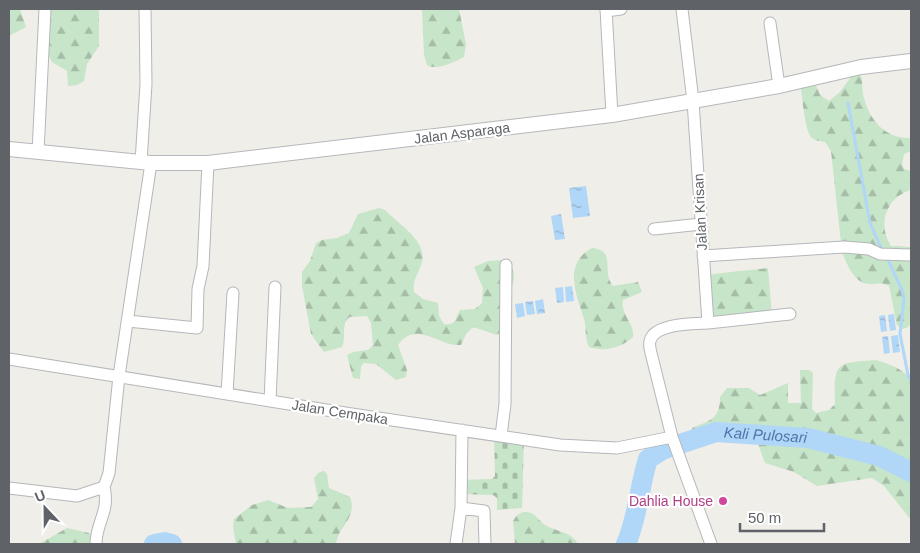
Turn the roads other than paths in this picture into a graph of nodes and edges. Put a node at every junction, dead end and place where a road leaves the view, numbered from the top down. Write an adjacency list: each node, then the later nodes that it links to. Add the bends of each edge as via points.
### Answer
1 (45, 9): 12 (street)
2 (145, 9): 13 (street)
3 (621, 9): 5 (street)
4 (682, 9): 9 (street, Jalan Krisan)
5 (606, 10): 10 (street)
6 (770, 22): 8 (street)
7 (911, 62): 8 (street, Jalan Asparaga, via 861,66)
8 (779, 86): 9 (street, Jalan Asparaga)
9 (693, 101): 10 (street, Jalan Asparaga); 15 (street, Jalan Krisan)
10 (612, 115): 14 (street, Jalan Asparaga)
11 (9, 149): 12 (street, Jalan Asparaga)
12 (38, 152): 13 (street, Jalan Asparaga)
13 (146, 163): 14 (street, Jalan Asparaga); 23 (street)
14 (208, 163): 23 (street, via 197,328)
15 (701, 224): 16 (street); 18 (street, Jalan Krisan)
16 (654, 229)
17 (911, 255): 18 (street, via 880,254 869,249 844,247)
18 (703, 256): 24 (street, Jalan Krisan)
19 (506, 265): 30 (street, via 505,404)
20 (275, 287): 28 (street)
21 (233, 293): 27 (street)
22 (790, 314): 24 (street)
23 (128, 321): 26 (street)
24 (708, 322): 31 (street, via 668,327 655,332 650,340 650,353)
25 (9, 358): 26 (street, Jalan Cempaka)
26 (119, 376): 27 (street, Jalan Cempaka); 33 (street, via 109,473)
27 (227, 394): 28 (street, Jalan Cempaka)
28 (270, 401): 29 (street, Jalan Cempaka)
29 (462, 430): 30 (street, Jalan Cempaka); 34 (street)
30 (501, 436): 31 (street, Jalan Cempaka, via 596,448)
31 (675, 445): 38 (street)
32 (9, 488): 33 (street, via 77,496)
33 (104, 488): 35 (street, via 107,504)
34 (461, 508): 36 (street); 37 (street, via 484,511)
35 (96, 544)
36 (456, 544)
37 (485, 544)
38 (711, 544)

